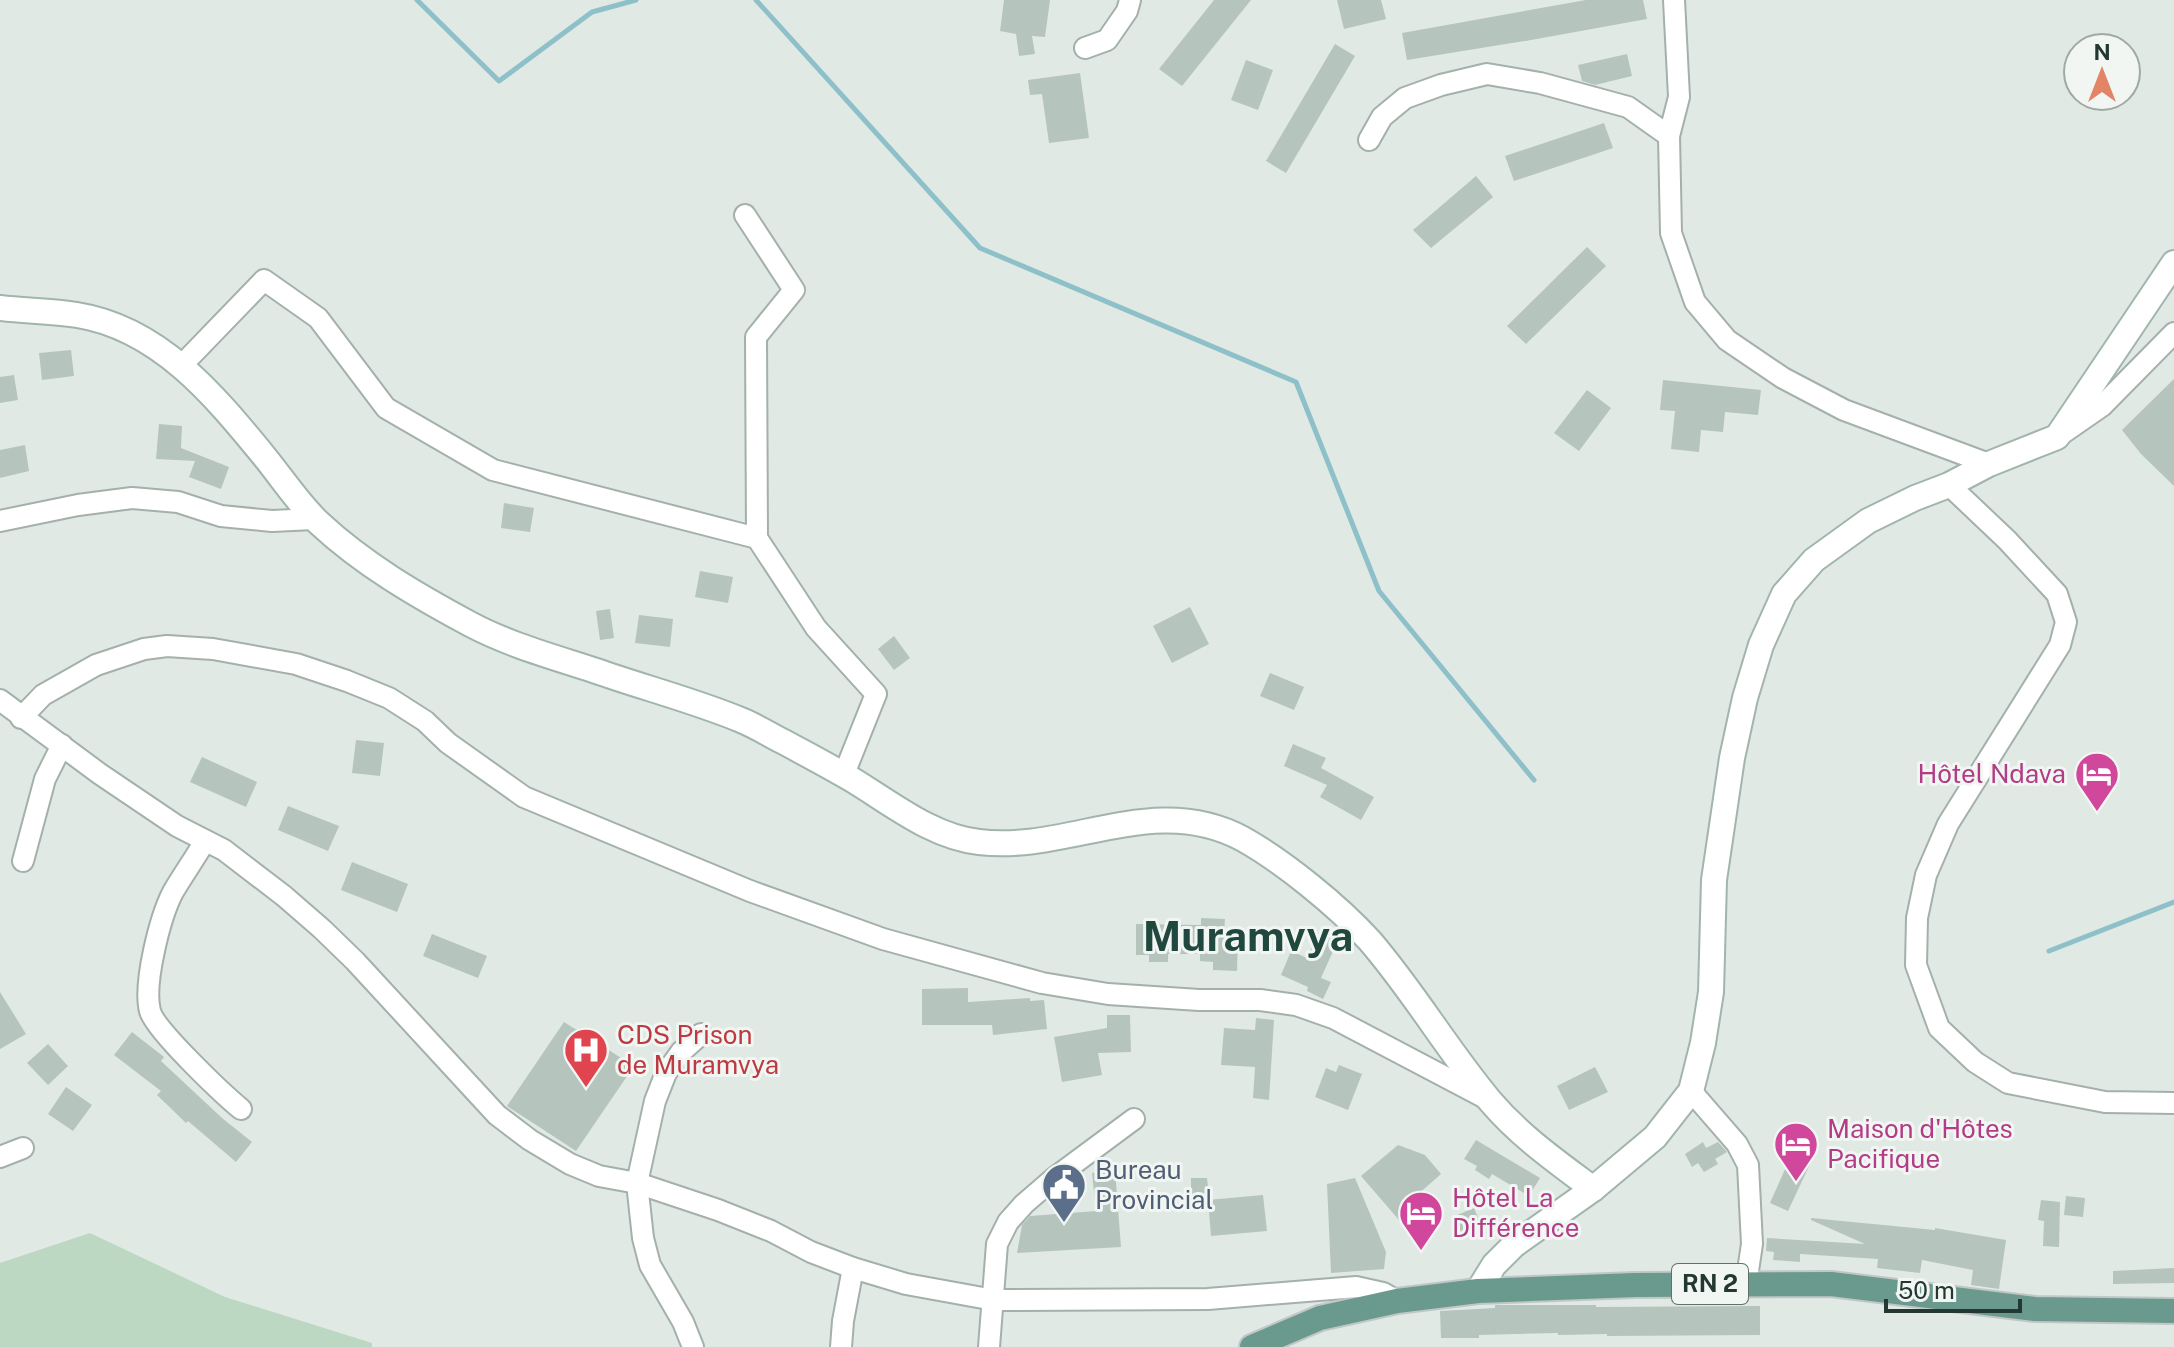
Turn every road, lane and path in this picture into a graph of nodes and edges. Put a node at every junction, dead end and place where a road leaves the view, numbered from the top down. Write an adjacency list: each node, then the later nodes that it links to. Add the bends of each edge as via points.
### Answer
1 (1130, 0): 3 (street, via 1107,40)
2 (1674, 0): 4 (street, via 1679,97)
3 (1085, 48)
4 (1669, 136): 5 (street, via 1628,107 1487,74 1405,98 1382,117); 12 (street, via 1671,233 1695,302 1727,340 1844,410)
5 (1369, 140)
6 (745, 215): 16 (street, via 794,290 756,337)
7 (2174, 263): 11 (main road)
8 (0, 308): 10 (main road, via 80,315 124,329)
9 (2174, 333): 11 (street, via 2102,406)
10 (181, 366): 14 (main road, via 205,387); 16 (street, via 264,280 318,318 386,408 493,470)
11 (2057, 437): 12 (main road)
12 (1989, 464): 13 (main road)
13 (1949, 485): 24 (main road, via 1868,521 1814,560 1784,594 1761,645 1732,758 1714,880 1711,992); 26 (street, via 2057,594 2066,622 2060,645 1948,824 1926,875 1917,918 1916,965 1934,1016 1966,1054 2008,1083 2105,1102)
14 (314, 519): 15 (street, via 221,516 178,502 132,498); 20 (main road, via 401,585 474,627 742,721)
15 (0, 521)
16 (757, 538): 20 (street, via 816,628 876,694)
17 (0, 700): 18 (street)
18 (21, 718): 19 (street); 25 (street, via 43,695 96,665 144,649 213,649 296,664 389,698 524,797 750,891 883,939 1042,983 1108,994 1296,1005 1333,1018)
19 (62, 745): 21 (street); 22 (street, via 45,779)
20 (844, 774): 25 (main road, via 920,821 980,842 1017,843 1161,820 1219,827 1247,841 1328,902 1368,940)
21 (205, 841): 27 (street, via 167,907 152,957 151,1014); 31 (street, via 236,859 322,929 497,1115 570,1164)
22 (23, 861)
23 (701, 1034): 31 (street, via 666,1073)
24 (1691, 1091): 32 (main road, via 1655,1137); 34 (street, via 1737,1144 1748,1165 1752,1244)
25 (1490, 1101): 32 (main road, via 1519,1132)
26 (2174, 1103)
27 (241, 1109)
28 (1134, 1119): 36 (street, via 1053,1179 1008,1222 997,1244)
29 (23, 1148): 30 (street)
30 (0, 1157)
31 (637, 1183): 33 (street, via 758,1225); 39 (street, via 650,1265)
32 (1593, 1189): 35 (main road, via 1514,1245)
33 (853, 1268): 36 (street); 40 (street)
34 (1746, 1284): 35 (main road, RN 2); 38 (main road, RN 2, via 1831,1284 2035,1309)
35 (1478, 1291): 37 (main road, RN 2)
36 (994, 1300): 37 (street, via 1208,1299 1356,1287); 41 (street)
37 (1397, 1301): 42 (main road, RN 2, via 1320,1318)
38 (2174, 1311)
39 (693, 1347)
40 (841, 1347)
41 (989, 1347)
42 (1252, 1347)

